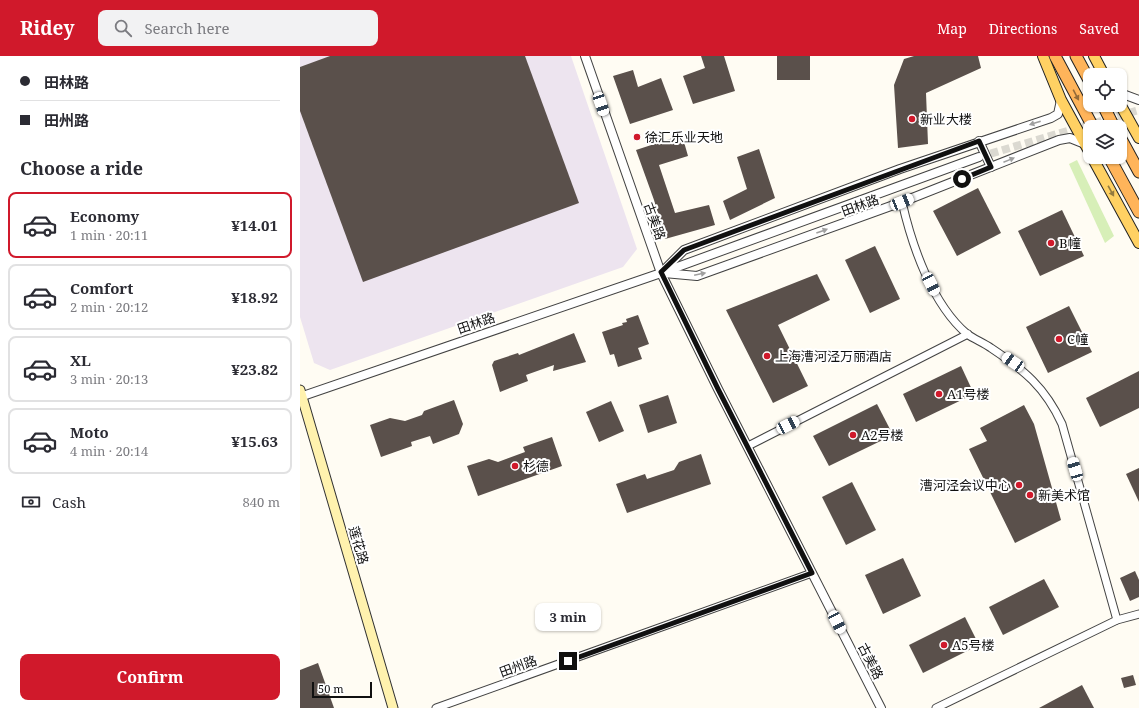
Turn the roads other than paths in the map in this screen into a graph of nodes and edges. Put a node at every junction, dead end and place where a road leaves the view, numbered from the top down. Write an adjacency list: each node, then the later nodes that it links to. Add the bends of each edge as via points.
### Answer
1 (585, 56): 26 (street, 古美路)
2 (1042, 56): 9 (main road)
3 (1076, 56): 7 (highway)
4 (1094, 56): 6 (main road)
5 (1056, 59): 12 (highway, one-way to 12)
6 (1100, 68)
7 (1083, 69)
8 (1127, 96): 10 (street)
9 (1061, 100): 14 (main road); 15 (street, 田林路, one-way to 15, via 1058,114 1055,116)
10 (1139, 100)
11 (1125, 112): 13 (main road)
12 (1089, 120)
13 (1139, 137)
14 (1083, 140)
15 (979, 141): 21 (street); 26 (street, 田林路, via 684,250)
16 (1083, 143): 21 (street, 田林路, one-way to 16, via 1059,140 1070,138)
17 (1127, 150): 22 (highway)
18 (979, 157): 26 (street, 田林路)
19 (1096, 164): 25 (main road, one-way to 25)
20 (1113, 164): 24 (highway)
21 (991, 167): 23 (street, 田林路)
22 (1139, 172)
23 (902, 202): 26 (street, 田林路, one-way to 23, via 697,276); 27 (street, via 920,263 947,311)
24 (1139, 212)
25 (1139, 243)
26 (661, 272): 28 (street, 田林路); 29 (street, 古美路)
27 (968, 334): 29 (street); 32 (street, via 1013,362 1038,385 1052,403 1062,424)
28 (301, 395): 33 (main road, 莲花路)
29 (748, 446): 30 (street, 古美路)
30 (812, 573): 34 (street, 田州路); 35 (street, 古美路)
31 (1139, 614): 32 (street)
32 (1117, 620): 36 (street)
33 (393, 708)
34 (436, 708)
35 (881, 708)
36 (936, 708)

